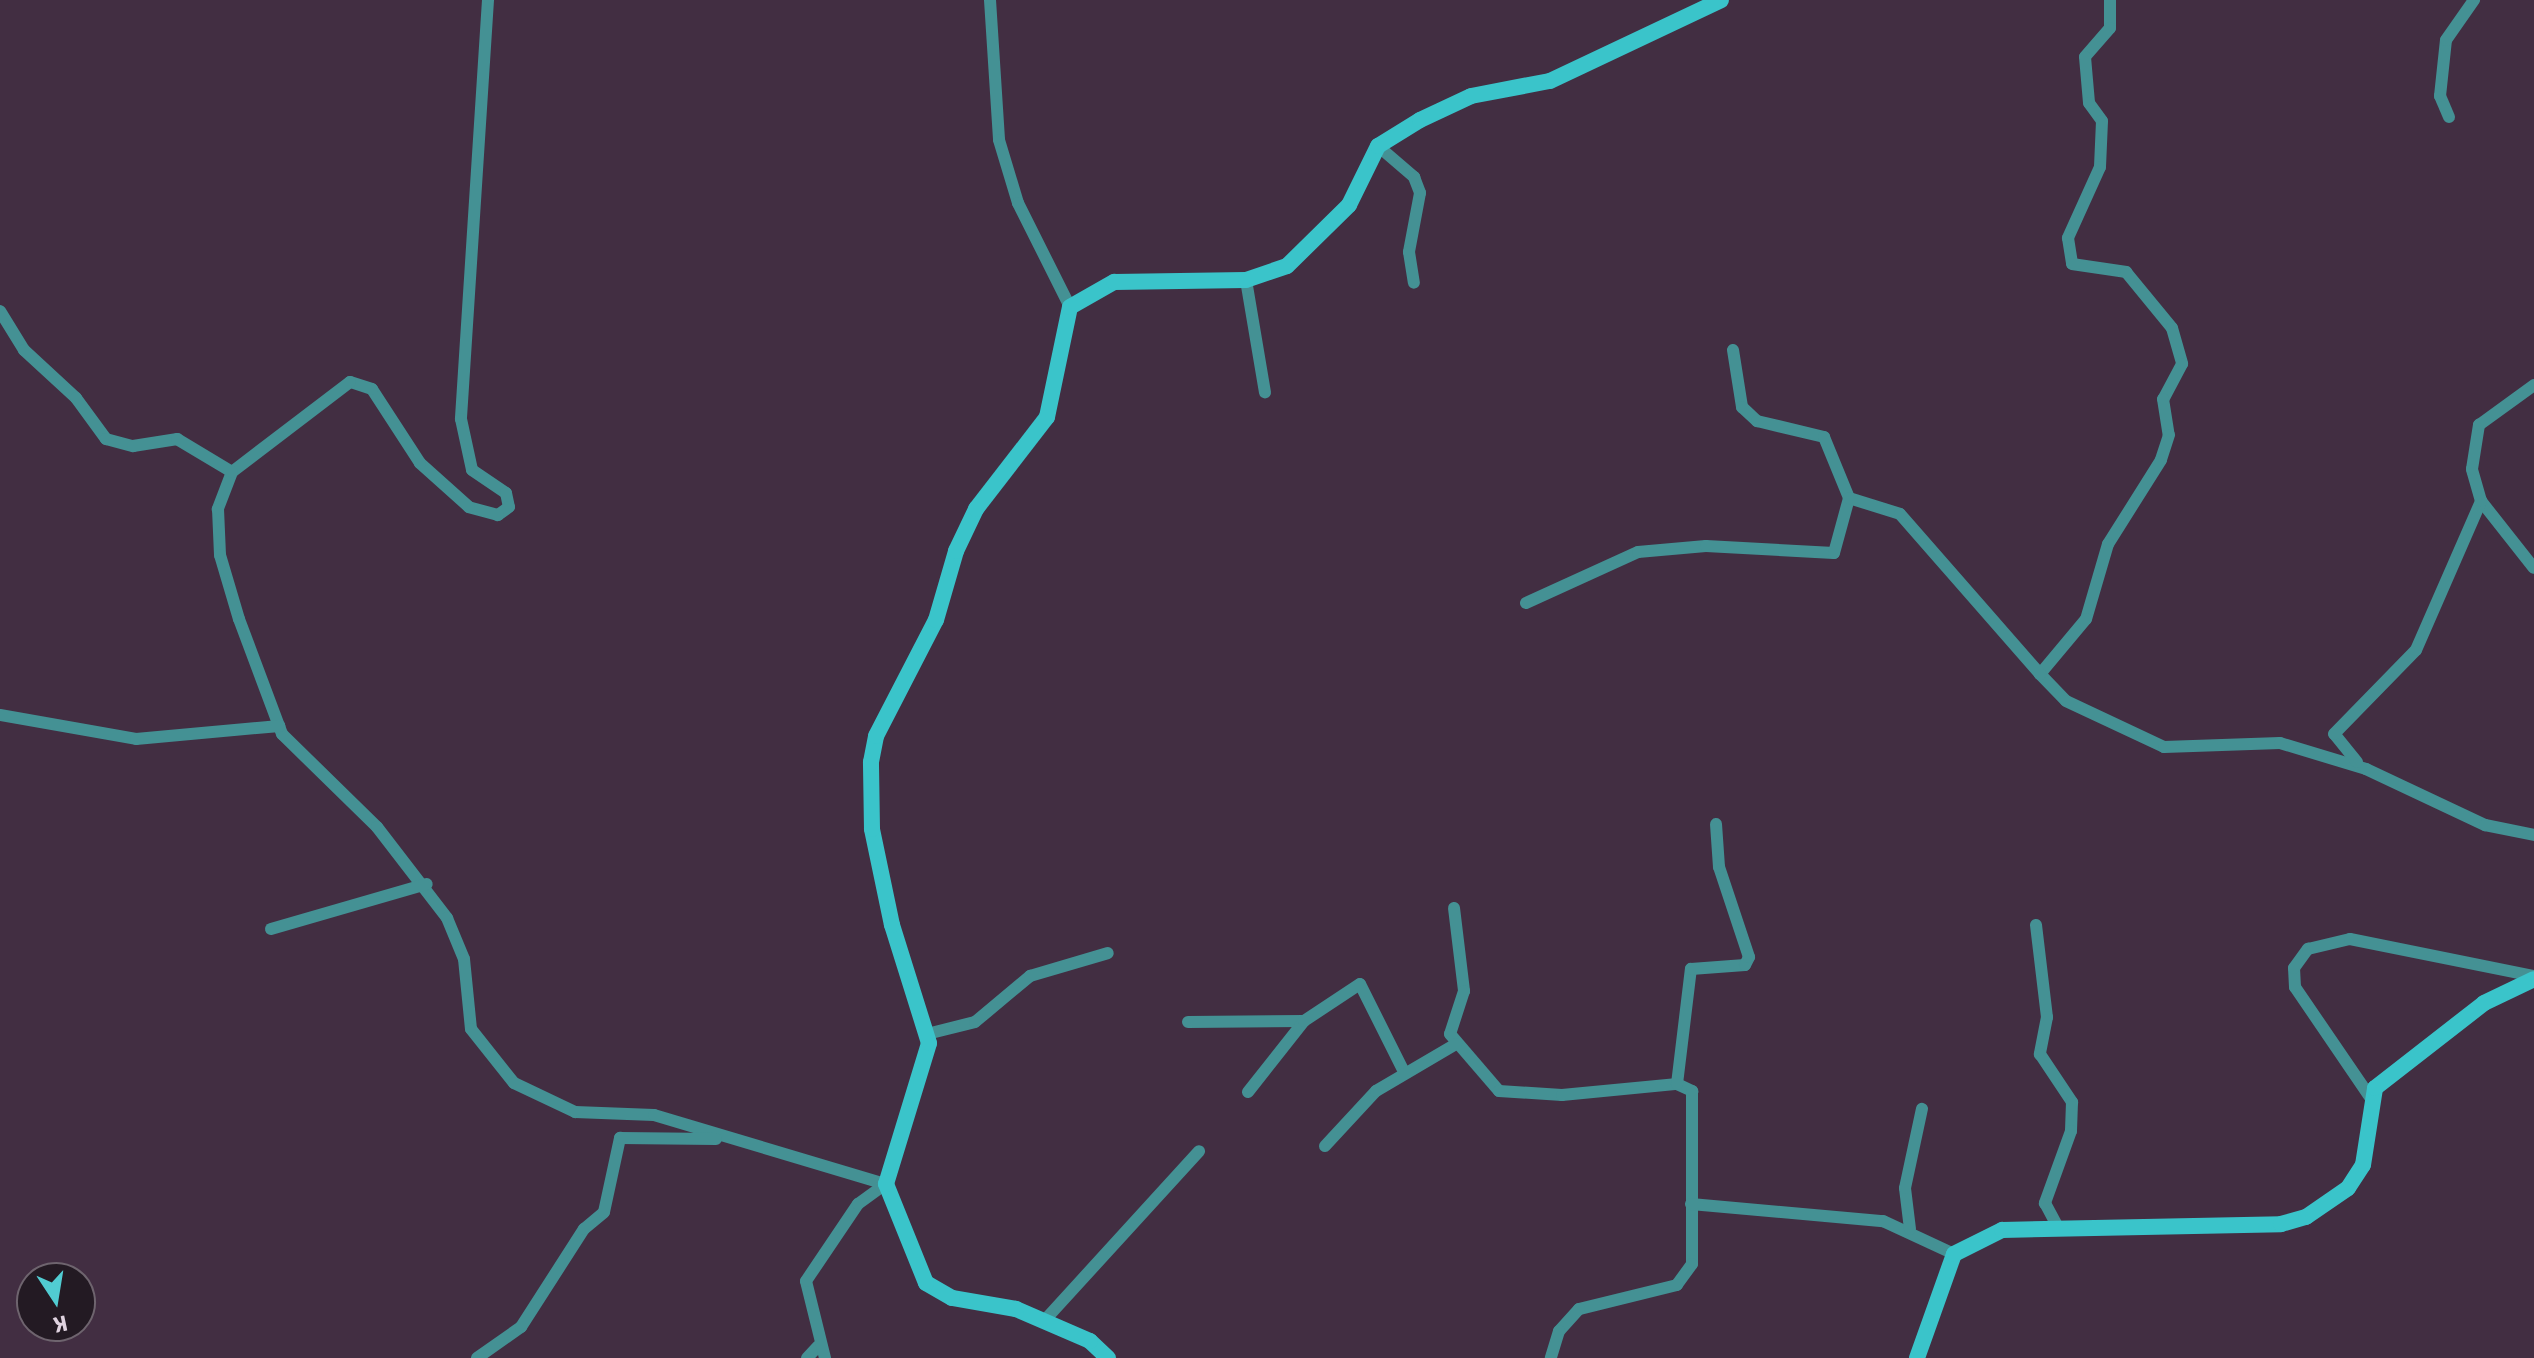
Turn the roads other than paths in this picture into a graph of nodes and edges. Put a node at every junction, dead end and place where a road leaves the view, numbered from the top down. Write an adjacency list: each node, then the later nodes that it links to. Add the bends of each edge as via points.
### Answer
1 (488, 0): 15 (street, via 461,419 472,470 506,493 509,507 498,515 469,507 420,463 372,389 350,382)
2 (990, 0): 10 (street, via 999,140 1018,203)
3 (1721, 0): 7 (street, via 1550,81 1471,96)
4 (2110, 0): 20 (street, via 2110,28 2085,57 2089,103 2102,121 2100,167 2068,238 2072,264 2126,272 2172,328 2182,364 2163,399 2169,435 2161,460 2108,544 2086,619)
5 (2474, 0): 6 (street, via 2446,40 2440,96)
6 (2449, 117)
7 (1378, 146): 8 (street, via 1349,205 1310,251); 9 (street, via 1414,177 1420,193 1409,252)
8 (1246, 280): 10 (street, via 1114,282); 14 (street)
9 (1414, 283)
10 (1070, 307): 34 (street, via 1047,417 976,509 936,620 876,736 872,829 892,925)
11 (0, 311): 15 (street, via 24,350 76,398 106,439 133,446 177,439)
12 (1733, 350): 16 (street, via 1742,407 1757,421 1824,437)
13 (2534, 385): 17 (street, via 2479,425 2472,469)
14 (1265, 392)
15 (232, 472): 22 (street, via 218,509 220,555)
16 (1849, 498): 19 (street, via 1834,553 1706,546 1638,552); 20 (street, via 1900,514)
17 (2481, 501): 18 (street, via 2490,504 2510,543); 23 (street, via 2416,650 2334,734 2333,742)
18 (2534, 568)
19 (1526, 603)
20 (2040, 674): 23 (street, via 2066,701 2164,747 2280,743)
21 (0, 715): 22 (street, via 136,739)
22 (279, 726): 26 (street)
23 (2366, 769): 25 (street, via 2485,825)
24 (1716, 824): 37 (street, via 1719,867 1749,957 1745,965 1691,969)
25 (2534, 835)
26 (427, 884): 29 (street); 41 (street, via 464,959 471,1029 514,1083 575,1112 654,1115)
27 (1454, 908): 35 (street, via 1464,991 1450,1034)
28 (2036, 925): 46 (street, via 2047,1017 2040,1054 2072,1102 2071,1131 2045,1203)
29 (271, 929)
30 (1108, 953): 34 (street, via 1030,976 975,1022)
31 (2534, 978): 39 (street, via 2484,1003); 39 (street, via 2350,939 2308,949 2294,968 2295,987)
32 (1304, 1021): 33 (street); 36 (street, via 1363,986); 38 (street)
33 (1188, 1022)
34 (927, 1034): 44 (street)
35 (1456, 1044): 36 (street); 37 (street, via 1499,1091 1562,1095)
36 (1404, 1072): 42 (street)
37 (1677, 1084): 45 (street, via 1692,1091 1694,1103)
38 (1248, 1092)
39 (2370, 1097): 46 (street, via 2363,1165 2348,1188 2306,1217 2281,1224)
40 (1922, 1109): 47 (street, via 1905,1188)
41 (716, 1139): 44 (street); 51 (street, via 620,1138 604,1212)
42 (1325, 1146)
43 (1199, 1151): 49 (street)
44 (886, 1184): 49 (street, via 926,1283 952,1298); 50 (street, via 858,1204 806,1281)
45 (1691, 1204): 47 (street); 55 (street, via 1692,1264 1685,1278 1634,1300 1579,1309 1559,1331)
46 (2056, 1224): 48 (street, via 2002,1230)
47 (1910, 1229): 48 (street)
48 (1954, 1254): 56 (street)
49 (1044, 1321): 54 (street, via 1090,1341)
50 (821, 1352): 53 (street)
51 (500, 1354): 52 (street)
52 (477, 1358)
53 (807, 1358)
54 (1108, 1358)
55 (1551, 1358)
56 (1917, 1358)

